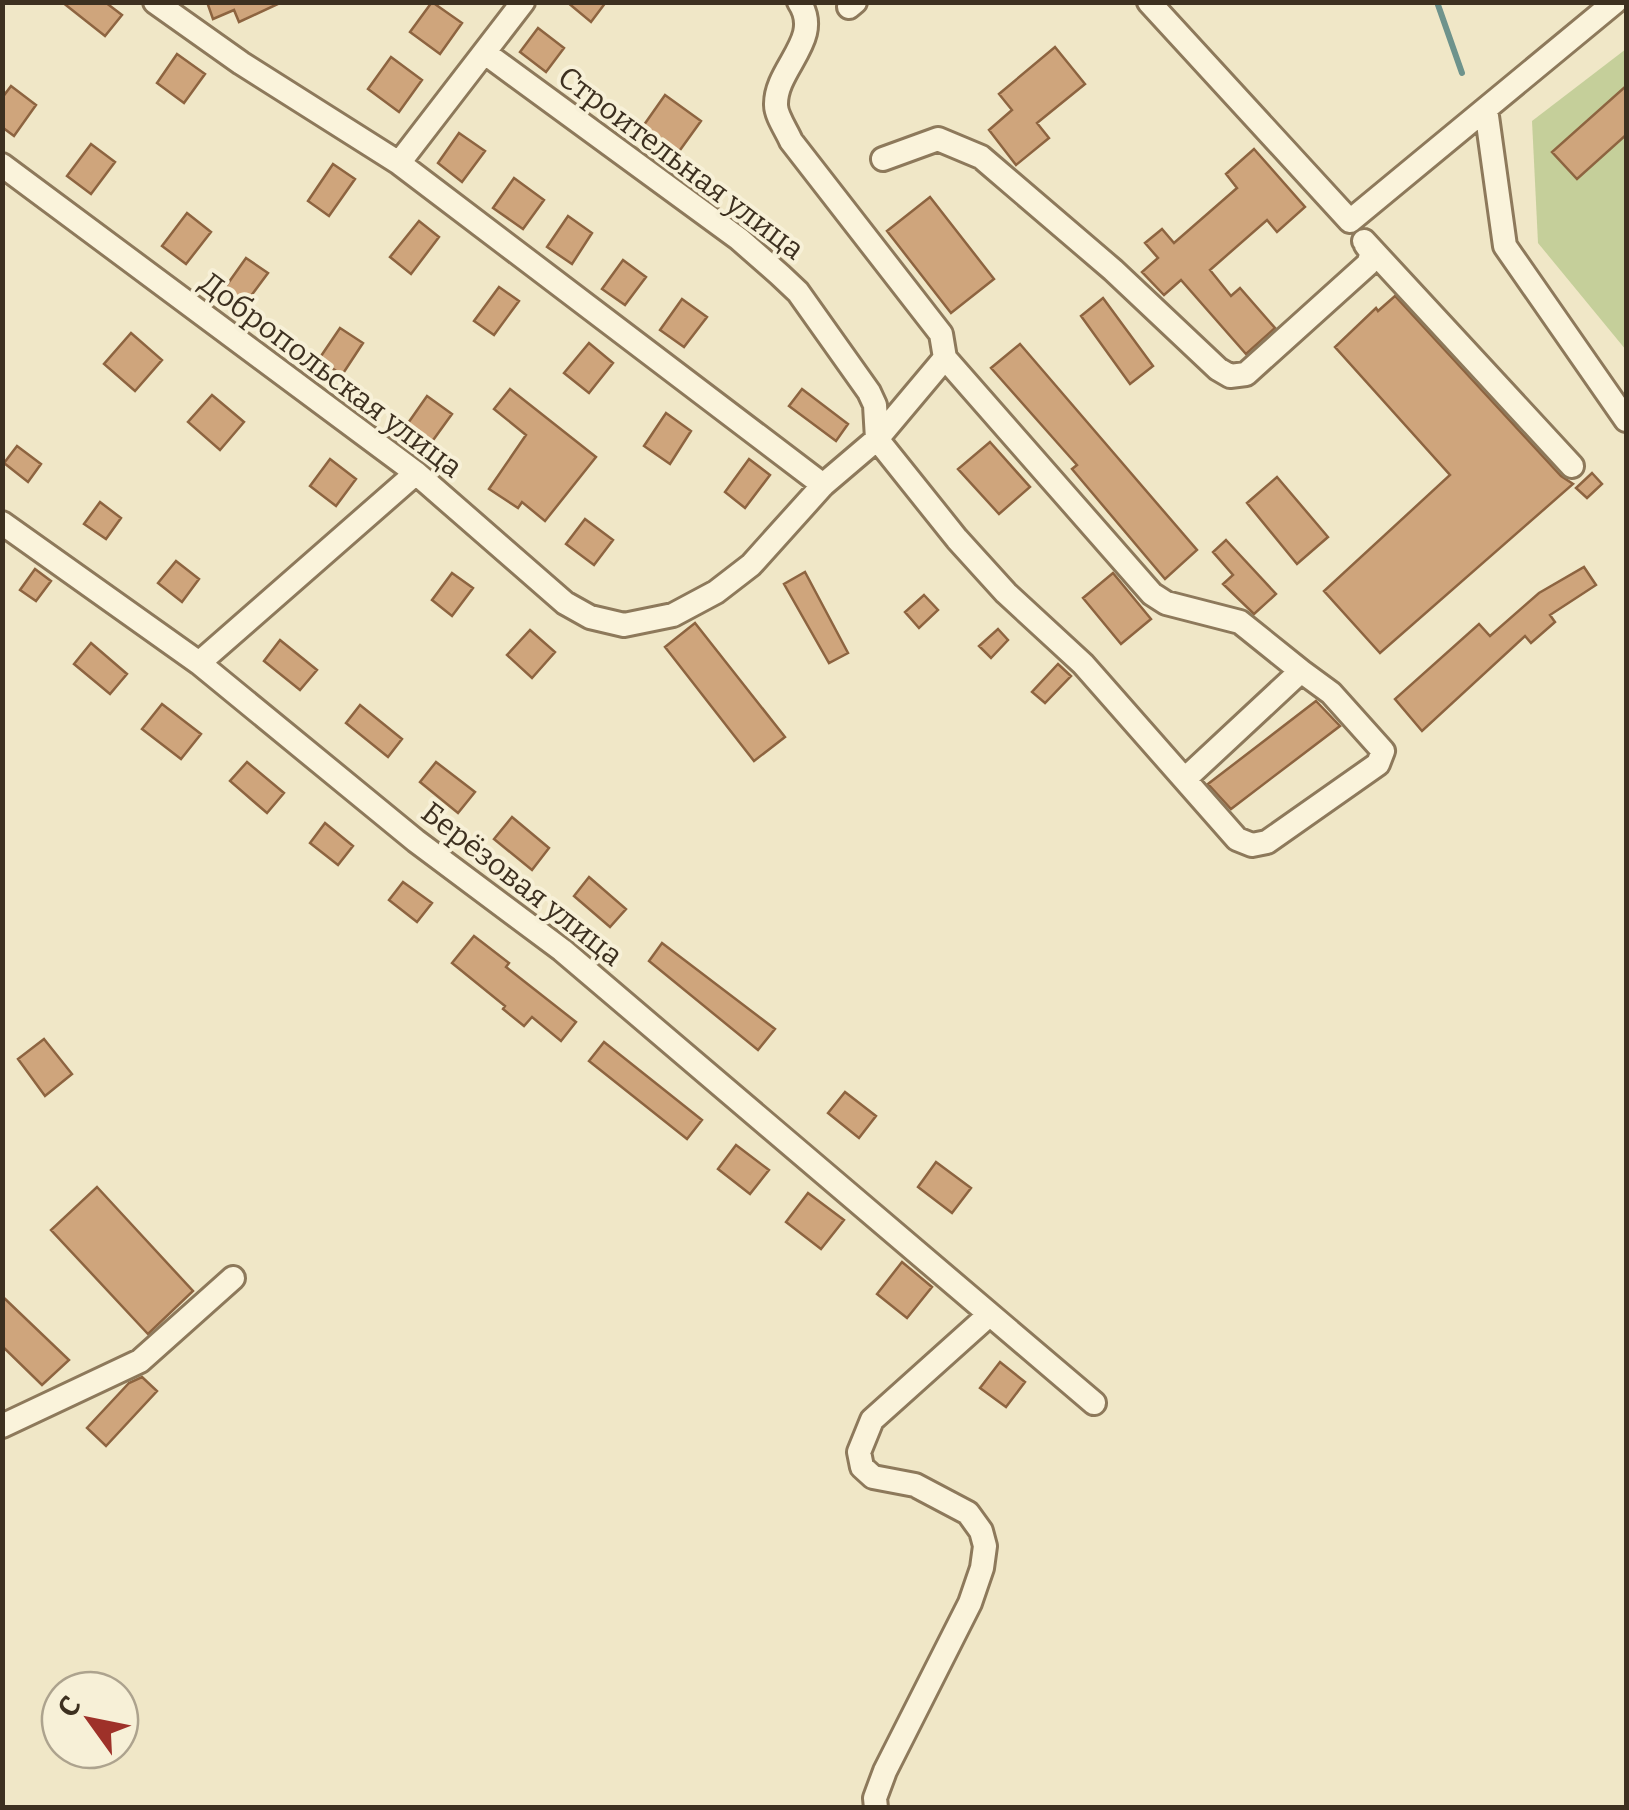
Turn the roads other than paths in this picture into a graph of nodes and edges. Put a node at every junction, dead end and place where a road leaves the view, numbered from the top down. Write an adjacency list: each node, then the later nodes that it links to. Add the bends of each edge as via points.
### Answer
1 (155, 2): 9 (street)
2 (522, 2): 6 (street)
3 (798, 2): 13 (street, via 807,37 776,106 791,142 941,334)
4 (1149, 2): 11 (street)
5 (1615, 2): 7 (street)
6 (485, 52): 9 (street); 15 (street, Строительная улица, via 789,283 869,392)
7 (1486, 109): 11 (street); 14 (street, via 1505,246)
8 (883, 159): 12 (street, via 938,139 981,156 1230,376 1246,374 1368,264 1372,254)
9 (399, 164): 18 (street)
10 (2, 165): 17 (street, Добропольская улица)
11 (1350, 221): 12 (street)
12 (1366, 245): 16 (street)
13 (945, 358): 15 (street); 21 (street, via 1152,594 1240,622)
14 (1626, 420)
15 (878, 439): 18 (street); 22 (street, via 994,580 1083,664)
16 (1572, 466)
17 (416, 474): 18 (street, Добропольская улица, via 565,603 624,625 673,615 716,592 751,565); 20 (street)
18 (823, 485)
19 (2, 522): 20 (street, Берёзовая улица)
20 (199, 663): 24 (street, Берёзовая улица, via 577,962)
21 (1301, 672): 22 (street); 22 (street, via 1331,693 1381,748 1378,764 1268,842 1252,844 1236,839)
22 (1185, 779)
23 (233, 1278): 26 (street, via 140,1361)
24 (988, 1314): 25 (street, Берёзовая улица); 27 (street, via 872,1420 859,1452 872,1477 914,1485 968,1513 985,1546 970,1604 885,1771)
25 (1094, 1403)
26 (2, 1426)
27 (876, 1808)

